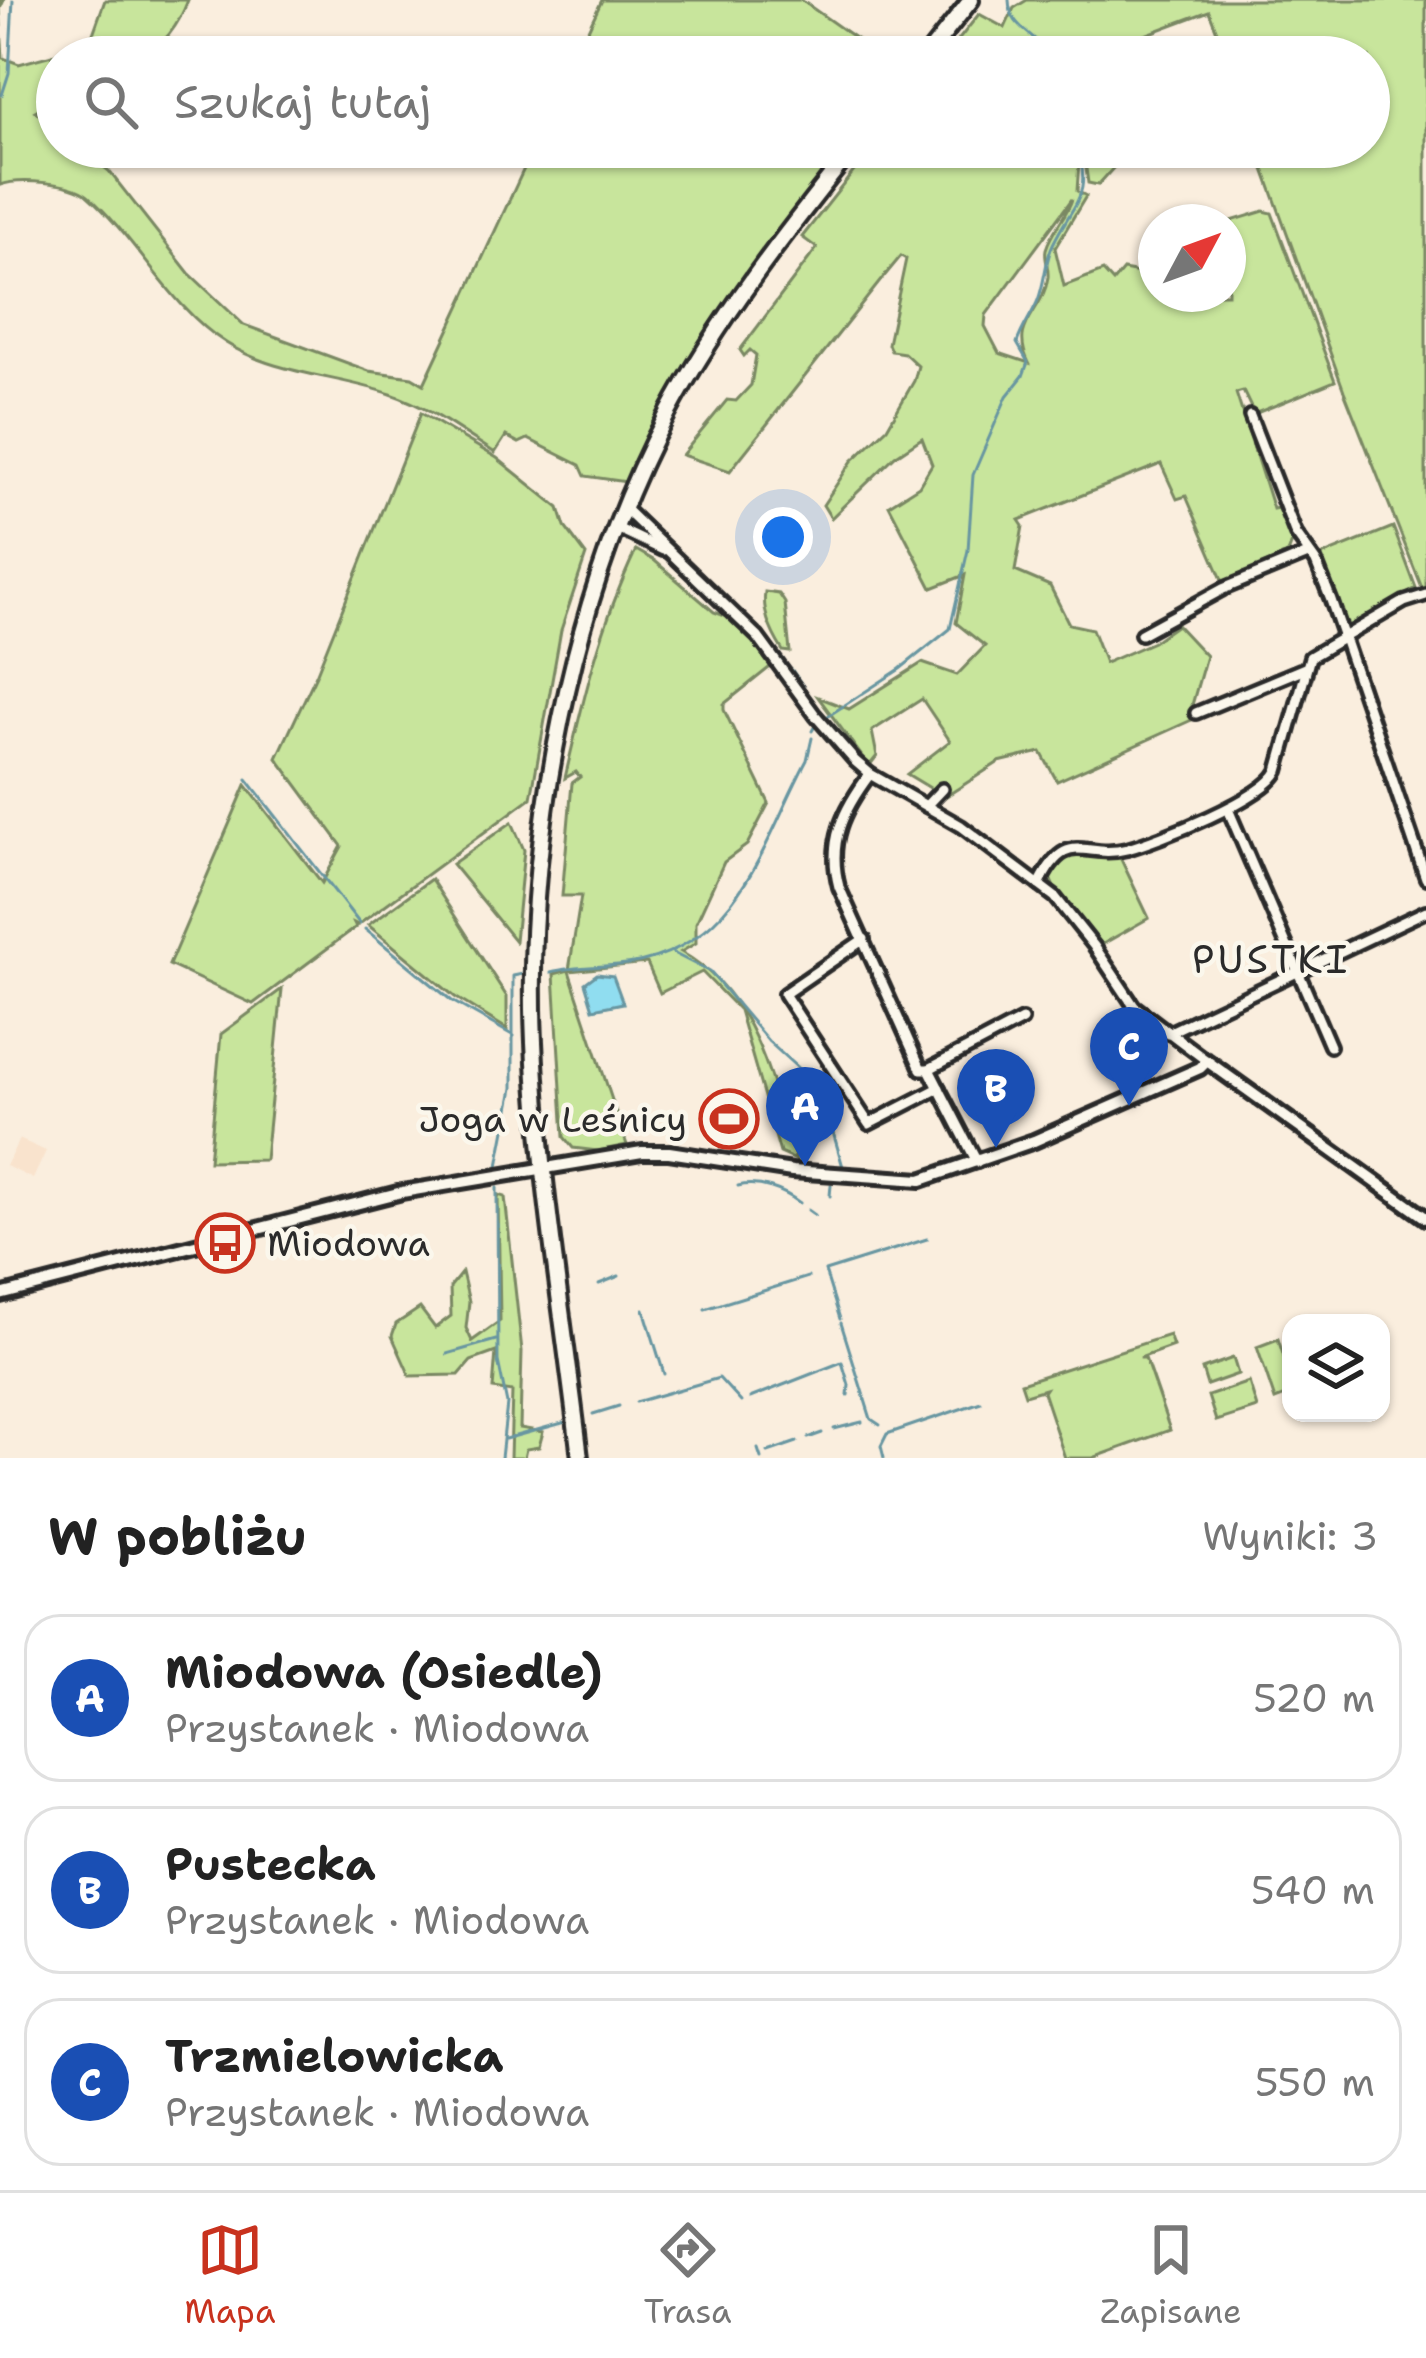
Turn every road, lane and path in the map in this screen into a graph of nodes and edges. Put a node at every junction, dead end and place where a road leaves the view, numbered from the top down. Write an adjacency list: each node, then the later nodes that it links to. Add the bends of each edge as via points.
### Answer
1 (971, 0): 2 (main road)
2 (943, 36)
3 (838, 168): 5 (main road, via 697,363)
4 (1250, 416): 8 (street)
5 (625, 509): 6 (main road); 7 (street)
6 (617, 528): 7 (street); 30 (main road, via 573,668 542,826 533,1027)
7 (669, 552): 14 (street, via 758,637)
8 (1308, 554): 10 (street); 11 (street)
9 (1426, 595): 11 (street)
10 (1141, 634)
11 (1345, 639): 12 (street, via 1315,653); 18 (street)
12 (1305, 668): 13 (street); 17 (street, via 1274,779)
13 (1196, 713)
14 (870, 774): 16 (street); 21 (street, via 841,819 834,849 838,887)
15 (942, 789): 16 (street)
16 (926, 806): 19 (street)
17 (1228, 809): 19 (street, via 1126,849 1065,852); 22 (street)
18 (1426, 878)
19 (1039, 885): 24 (street, via 1075,919 1134,1006)
20 (1426, 910): 22 (street)
21 (864, 939): 27 (street, via 921,1069); 28 (street, via 784,994 868,1124)
22 (1296, 971): 24 (street); 25 (street)
23 (1022, 1019): 27 (street)
24 (1168, 1033): 26 (street)
25 (1330, 1046)
26 (1207, 1060): 29 (street); 31 (street)
27 (929, 1069): 28 (street)
28 (939, 1088): 29 (street)
29 (977, 1162): 30 (street, via 921,1180 669,1151)
30 (546, 1171): 32 (street, via 402,1192); 33 (main road)
31 (1426, 1218)
32 (0, 1295)
33 (580, 1458)

